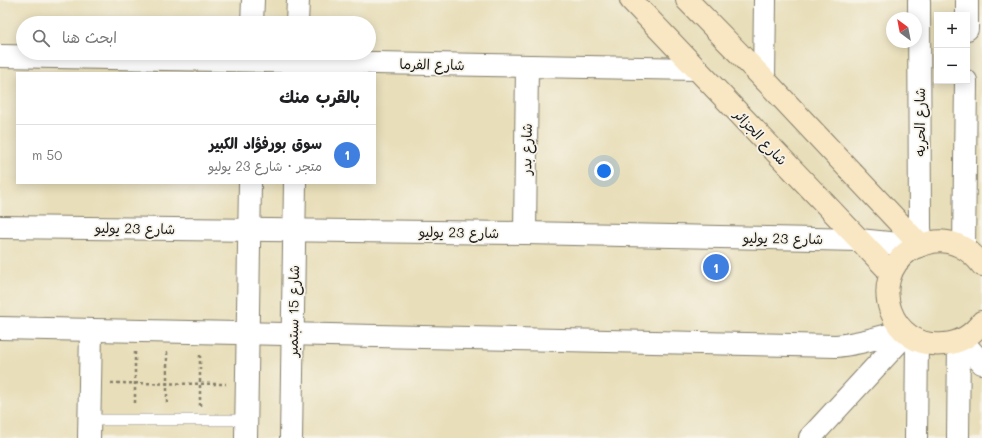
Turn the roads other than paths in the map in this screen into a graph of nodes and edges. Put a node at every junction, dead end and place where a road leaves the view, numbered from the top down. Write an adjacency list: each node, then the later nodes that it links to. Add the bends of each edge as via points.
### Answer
1 (253, 0): 9 (street)
2 (298, 0): 10 (street)
3 (631, 0): 17 (main road, شارع الجزائر)
4 (687, 0): 18 (main road)
5 (765, 0): 18 (street)
6 (919, 0): 27 (street, شارع الحريه)
7 (967, 0): 8 (street)
8 (967, 12)
9 (252, 16)
10 (298, 16)
11 (0, 56): 12 (street, شارع الفرما)
12 (16, 56)
13 (168, 60): 14 (street, شارع الفرما)
14 (252, 62): 15 (street, شارع الفرما)
15 (297, 62): 16 (street, شارع الفرما)
16 (527, 66): 17 (street, شارع الفرما); 25 (street, شارع بدر)
17 (697, 69): 26 (main road, شارع الجزائر)
18 (764, 79): 27 (main road)
19 (966, 84): 28 (street)
20 (250, 184): 23 (street)
21 (295, 184): 24 (street, شارع 15 سبتمبر)
22 (0, 227): 23 (street, شارع 23 يوليو)
23 (249, 230): 24 (street, شارع 23 يوليو); 34 (street)
24 (295, 230): 25 (street, شارع 23 يوليو); 35 (street, شارع 15 سبتمبر)
25 (525, 233): 26 (street, شارع 23 يوليو)
26 (859, 240): 27 (street, شارع 23 يوليو); 30 (main road, شارع الجزائر)
27 (920, 245): 28 (main road, via 936,241); 30 (main road, via 902,257)
28 (971, 248): 29 (main road)
29 (982, 265)
30 (891, 273): 36 (main road, via 888,304 895,321)
31 (982, 322): 37 (main road)
32 (0, 328): 33 (street)
33 (91, 330): 34 (street); 39 (street)
34 (248, 333): 35 (street); 40 (street)
35 (293, 334): 36 (street, via 836,346); 41 (street, شارع 15 سبتمبر)
36 (909, 335): 37 (main road, via 927,344 938,345); 42 (street); 43 (street)
37 (966, 340): 38 (street); 44 (street)
38 (982, 363)
39 (89, 429): 40 (lane, via 135,420 200,420)
40 (246, 429)
41 (291, 438)
42 (810, 438)
43 (916, 438)
44 (958, 438)

